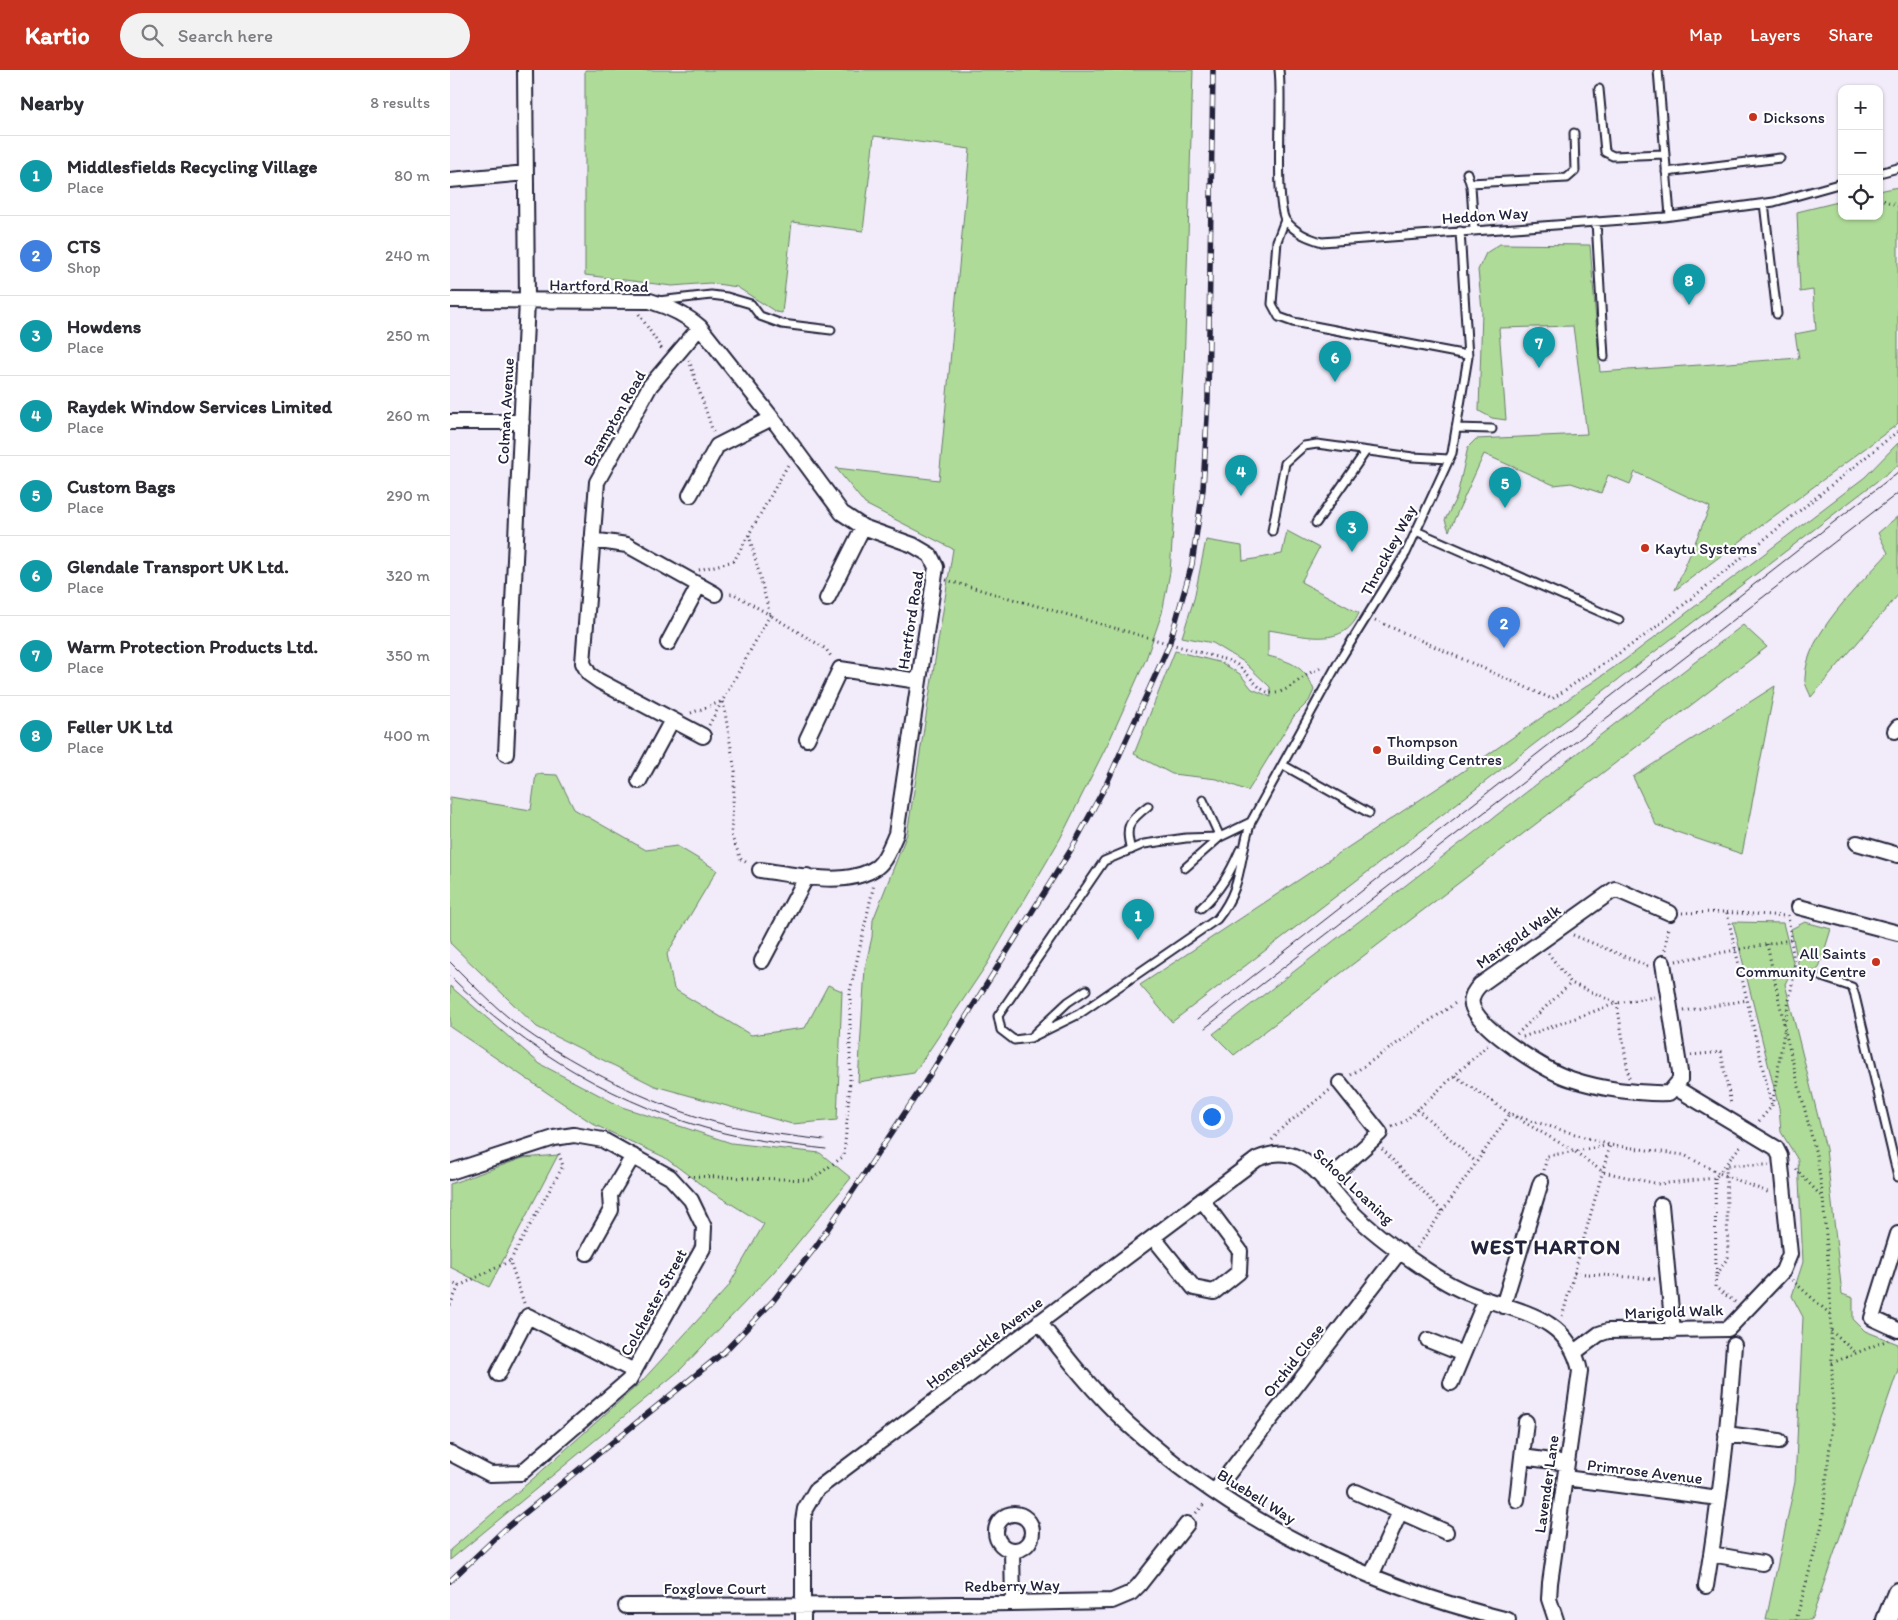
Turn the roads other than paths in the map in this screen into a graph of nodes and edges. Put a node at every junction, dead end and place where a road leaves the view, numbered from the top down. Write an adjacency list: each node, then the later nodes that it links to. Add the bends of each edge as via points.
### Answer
1 (525, 70): 11 (street, Colman Avenue)
2 (1280, 70): 18 (lane, via 1280,182)
3 (1658, 70): 6 (lane)
4 (1599, 88): 6 (lane, via 1605,152 1613,156)
5 (1574, 133): 14 (lane, via 1575,170 1567,178)
6 (1664, 154): 9 (lane)
7 (1780, 158): 9 (lane)
8 (1898, 168): 10 (lane)
9 (1666, 172): 17 (lane)
10 (1883, 172)
11 (526, 173): 13 (street); 23 (street, Colman Avenue)
12 (1467, 173): 14 (lane)
13 (450, 180)
14 (1470, 183): 20 (lane)
15 (1838, 184): 16 (lane, Heddon Way)
16 (1764, 203): 17 (lane, Heddon Way); 25 (lane)
17 (1670, 216): 19 (lane, Heddon Way)
18 (1285, 220): 21 (lane, Heddon Way, via 1302,236 1322,242); 28 (lane, via 1277,242 1272,304 1279,317)
19 (1596, 221): 20 (lane, Heddon Way); 29 (lane)
20 (1474, 230): 21 (lane, Heddon Way)
21 (1460, 231): 28 (lane, Throckley Way)
22 (450, 300): 23 (street, Hartford Road)
23 (528, 301): 24 (street, Hartford Road); 32 (street, Colman Avenue)
24 (650, 302): 26 (street, Hartford Road, via 671,308); 27 (lane, via 711,295 728,297 751,304 760,316 782,324)
25 (1777, 314)
26 (700, 327): 30 (street, Hartford Road); 42 (street, Brampton Road, via 650,386 597,482)
27 (831, 330)
28 (1467, 355): 33 (lane, Throckley Way)
29 (1604, 357)
30 (772, 418): 37 (street, via 717,446); 39 (street, Hartford Road, via 842,513)
31 (450, 422): 32 (street)
32 (522, 422): 52 (street, Colman Avenue)
33 (1456, 428): 34 (lane); 36 (lane, Throckley Way)
34 (1492, 429)
35 (1366, 451): 36 (lane); 38 (lane); 40 (lane, via 1317,444 1304,446 1294,454 1285,462)
36 (1449, 459): 41 (lane, Throckley Way)
37 (690, 495)
38 (1316, 523)
39 (863, 527): 45 (street); 48 (street, Hartford Road, via 913,545 930,555 936,567)
40 (1272, 531)
41 (1416, 531): 46 (lane); 53 (lane, Throckley Way, via 1406,553 1338,663)
42 (592, 540): 43 (street, via 627,545); 49 (street, Brampton Road, via 583,663 589,674 599,681)
43 (699, 585): 44 (street); 47 (street)
44 (715, 594)
45 (828, 600)
46 (1619, 620)
47 (668, 643)
48 (918, 681): 51 (street, via 840,669); 66 (street, Hartford Road, via 896,834 888,852 877,867 856,876)
49 (672, 720): 50 (street, Brampton Road); 54 (street)
50 (703, 736)
51 (807, 738)
52 (506, 754)
53 (1283, 765): 57 (lane); 58 (lane, Throckley Way)
54 (639, 781)
55 (1203, 800): 59 (lane)
56 (1148, 806): 62 (lane, via 1128,825 1126,835)
57 (1369, 813)
58 (1251, 822): 59 (lane); 60 (lane, Throckley Way)
59 (1220, 837): 62 (lane, via 1144,844); 64 (lane)
60 (1244, 843): 67 (lane, via 1228,879); 75 (lane, via 1239,876 1230,902 1216,919 1079,1014)
61 (1857, 843): 63 (street)
62 (1131, 850): 75 (lane, via 1104,861 998,1016 1001,1030 1014,1040)
63 (1898, 855)
64 (1185, 868)
65 (760, 870): 66 (street)
66 (806, 876): 71 (street)
67 (1201, 908)
68 (1799, 908): 70 (street)
69 (1670, 913): 77 (street, Marigold Walk, via 1615,889 1474,991 1472,999 1473,1008 1487,1026 1570,1079 1631,1090 1669,1093)
70 (1898, 933)
71 (762, 961)
72 (1664, 968): 77 (street, via 1678,1056 1680,1080)
73 (1822, 977): 81 (lane, via 1852,987 1856,996)
74 (1086, 990): 75 (lane, via 1068,1002)
75 (1030, 1038)
76 (1340, 1082): 83 (street, via 1376,1137)
77 (1676, 1088): 93 (street, Marigold Walk, via 1776,1148 1781,1165 1790,1254 1783,1271 1728,1329)
78 (1285, 1154): 83 (street, School Loaning, via 1306,1162); 84 (street, Honeysuckle Avenue, via 1268,1154 1257,1159)
79 (633, 1156): 80 (street, Colchester Street, via 602,1140 574,1135 554,1138); 88 (street, via 610,1195 611,1210); 99 (street, Colchester Street, via 670,1177 691,1200 704,1227 703,1248)
80 (450, 1172)
81 (1898, 1177)
82 (1541, 1182): 91 (street)
83 (1325, 1183): 89 (street, School Loaning, via 1352,1212)
84 (1202, 1200): 87 (street, Honeysuckle Avenue); 87 (street, via 1240,1251 1239,1272 1214,1292 1194,1288)
85 (1661, 1205): 93 (street)
86 (1898, 1234): 94 (street, via 1872,1318)
87 (1153, 1237): 92 (street, Honeysuckle Avenue)
88 (587, 1253)
89 (1405, 1255): 90 (street, School Loaning, via 1470,1294); 109 (street, Orchid Close)
90 (1486, 1299): 91 (street, School Loaning); 98 (street)
91 (1504, 1306): 97 (street, School Loaning, via 1545,1320 1559,1330)
92 (1039, 1322): 109 (street, Bluebell Way, via 1084,1380 1128,1424); 124 (street, Honeysuckle Avenue, via 816,1490 805,1509 803,1520)
93 (1673, 1331): 97 (street, Marigold Walk, via 1608,1331)
94 (1894, 1334)
95 (1428, 1340): 98 (street)
96 (1734, 1345): 103 (street, Primrose Avenue)
97 (1575, 1352): 107 (street, Lavender Lane, via 1580,1371)
98 (1463, 1354): 101 (street)
99 (634, 1372): 100 (street, via 528,1316); 105 (street, Colchester Street, via 629,1380 521,1473 490,1474)
100 (498, 1374)
101 (1451, 1382)
102 (1526, 1422): 106 (street)
103 (1726, 1434): 104 (street); 111 (street, Primrose Avenue)
104 (1779, 1441)
105 (450, 1453)
106 (1522, 1457): 107 (street); 112 (street)
107 (1567, 1463): 108 (street, Lavender Lane)
108 (1565, 1478): 111 (street, Primrose Avenue); 128 (street, Lavender Lane, via 1550,1583 1549,1599)
109 (1215, 1491): 119 (street, Bluebell Way, via 1284,1535)
110 (1356, 1492): 113 (street)
111 (1719, 1498): 117 (street, Primrose Avenue)
112 (1517, 1500)
113 (1400, 1512): 115 (street); 119 (street)
114 (1187, 1524): 122 (street, Redberry Way, via 1139,1585 1122,1598 1112,1601)
115 (1446, 1532)
116 (1012, 1550): 122 (street)
117 (1711, 1554): 118 (street); 120 (street, Primrose Avenue)
118 (1762, 1562)
119 (1371, 1576): 125 (street, Bluebell Way)
120 (1706, 1586)
121 (1898, 1594): 129 (main road)
122 (1012, 1603): 124 (street, Redberry Way)
123 (626, 1606): 124 (street, Foxglove Court)
124 (803, 1606): 126 (street, Honeysuckle Avenue)
125 (1488, 1618): 127 (street, Bluebell Way)
126 (803, 1620)
127 (1508, 1620)
128 (1556, 1620)
129 (1887, 1620)

